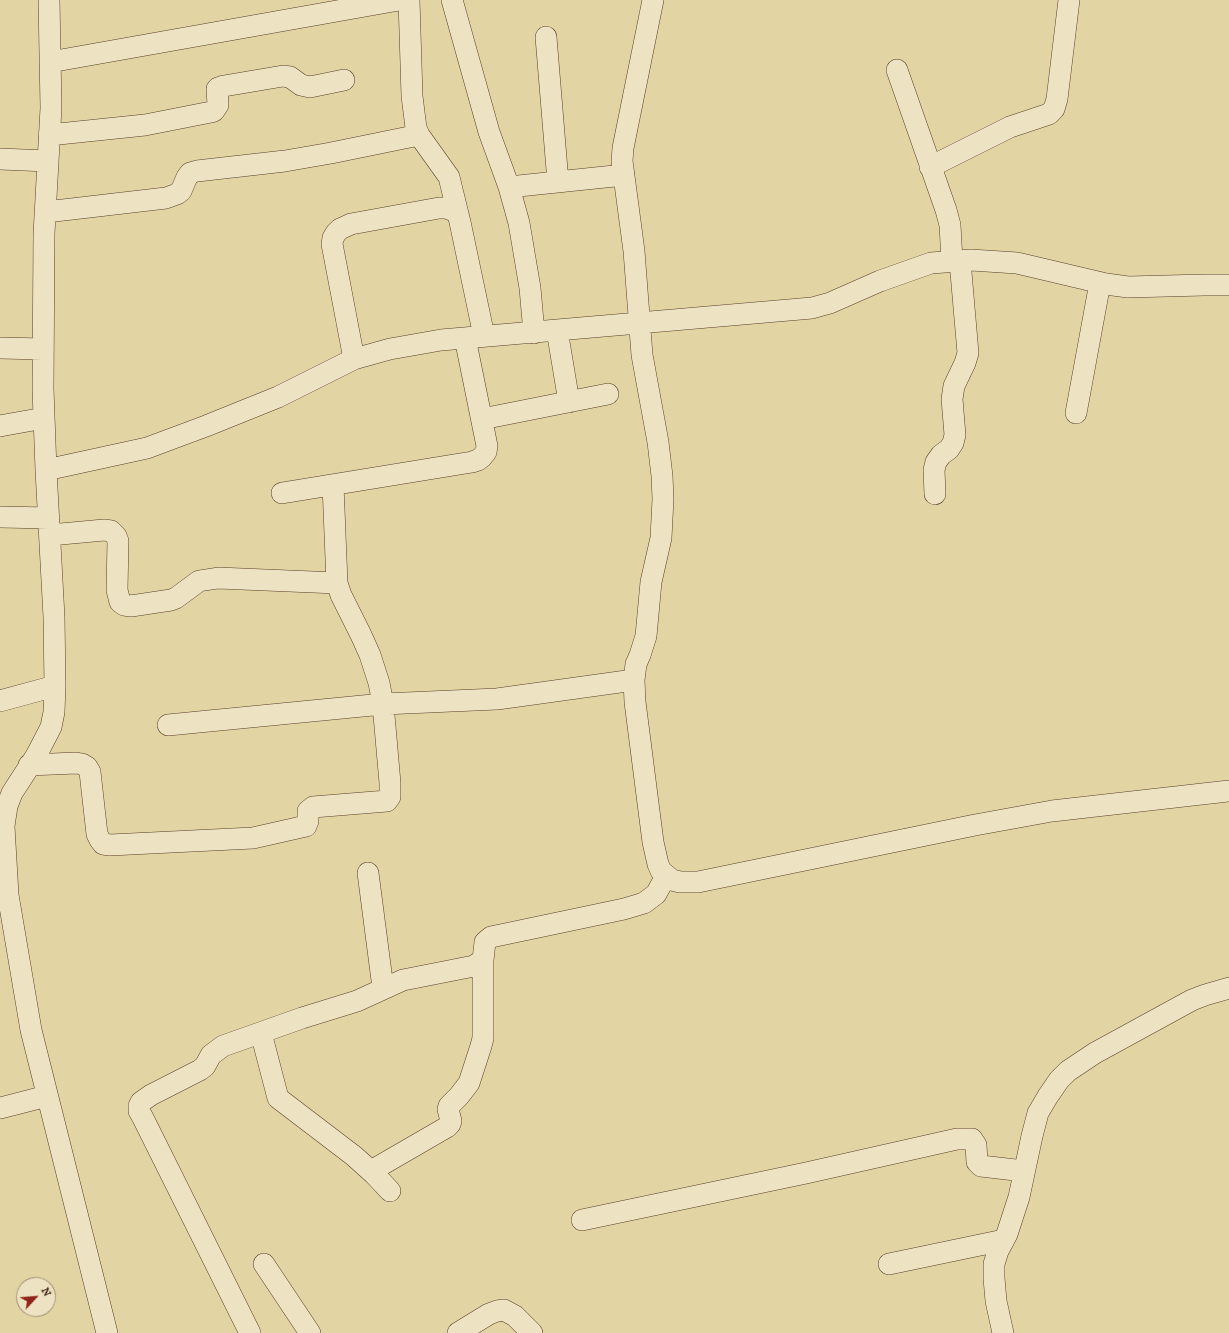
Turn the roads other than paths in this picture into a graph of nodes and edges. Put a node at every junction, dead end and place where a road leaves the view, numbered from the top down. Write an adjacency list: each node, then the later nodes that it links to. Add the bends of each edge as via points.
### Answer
1 (49, 0): 8 (street)
2 (400, 0): 8 (street)
3 (409, 0): 12 (street, via 413,116)
4 (452, 0): 18 (street, via 489,132)
5 (653, 0): 16 (street, via 623,148)
6 (1069, 0): 15 (street, via 1054,109 1049,114 1010,127)
7 (546, 37): 17 (street)
8 (50, 62): 11 (street)
9 (897, 70): 15 (street)
10 (344, 80): 11 (street, via 310,87 283,76 224,86 217,89 218,105 211,112 145,125)
11 (49, 135): 14 (street)
12 (418, 135): 19 (street, via 293,160 197,171 187,177 181,191 166,198); 20 (street, via 449,177)
13 (0, 159): 14 (street)
14 (48, 161): 19 (street)
15 (930, 166): 21 (street, via 946,210)
16 (624, 175): 17 (street); 24 (street, via 634,251)
17 (558, 182): 18 (street)
18 (509, 187): 26 (street, via 519,223 530,288)
19 (46, 212): 29 (street)
20 (458, 214): 27 (street, via 464,241); 30 (street, via 446,208 439,208 351,224 336,233 332,244)
21 (956, 261): 22 (street, via 1017,263); 24 (street, via 931,263 812,308); 40 (street, via 968,353 954,386 953,443 936,462 934,470)
22 (1100, 283): 23 (street, via 1128,288); 33 (street)
23 (1229, 285)
24 (639, 323): 25 (street); 44 (street, via 642,355 661,460 663,499 661,538 651,582 646,636 636,664)
25 (557, 330): 26 (street); 32 (street)
26 (534, 333): 27 (street)
27 (474, 337): 30 (street, via 390,348); 35 (street)
28 (0, 348): 29 (street)
29 (43, 349): 34 (street)
30 (354, 360): 37 (street, via 278,397 147,448)
31 (608, 394): 32 (street)
32 (569, 402): 35 (street)
33 (1076, 413)
34 (44, 418): 36 (street); 37 (street)
35 (482, 419): 38 (street, via 487,446 486,452 478,460)
36 (0, 426)
37 (46, 470): 42 (street)
38 (333, 485): 39 (street); 43 (street)
39 (282, 494)
40 (935, 494)
41 (0, 517): 42 (street)
42 (49, 526): 43 (street, via 104,530 116,536 117,590 120,602 124,605 171,600 199,581 218,578); 45 (street, via 55,632)
43 (337, 583): 47 (street, via 370,655)
44 (634, 680): 47 (street, via 497,699); 52 (street, via 653,842 658,864)
45 (55, 686): 46 (street); 49 (street, via 51,727)
46 (0, 701)
47 (383, 704): 48 (street); 49 (street, via 391,789 387,801 313,807 308,811 306,826 253,838 103,844 97,834 90,772 87,767 76,763)
48 (168, 725)
49 (29, 765): 53 (street, via 7,806 4,826)
50 (1229, 791): 52 (street, via 1052,811 698,882 680,882)
51 (368, 873): 55 (street)
52 (666, 876): 54 (street, via 656,894 639,905 491,936 485,942)
53 (4, 896): 58 (street, via 30,1030)
54 (483, 958): 55 (street, via 474,966 403,980); 60 (street, via 483,1038 469,1083 449,1106 450,1124)
55 (383, 988): 57 (street, via 357,1001)
56 (1229, 988): 61 (street, via 1192,1000 1095,1053 1068,1071 1038,1113)
57 (261, 1032): 60 (street, via 278,1098); 68 (street, via 223,1046 211,1055 200,1070 151,1095 139,1106 146,1126)
58 (47, 1096): 59 (street); 67 (street)
59 (0, 1108)
60 (371, 1171): 62 (street)
61 (1024, 1171): 63 (street, via 981,1166 977,1162 976,1145 972,1139 957,1139); 64 (street, via 1019,1197)
62 (390, 1191)
63 (582, 1220)
64 (1004, 1240): 66 (street); 72 (street, via 994,1264 996,1301)
65 (264, 1264): 69 (street)
66 (889, 1264)
67 (107, 1333)
68 (250, 1333)
69 (310, 1333)
70 (458, 1333): 71 (street, via 489,1314 504,1310 515,1316)
71 (532, 1333)
72 (1002, 1333)

